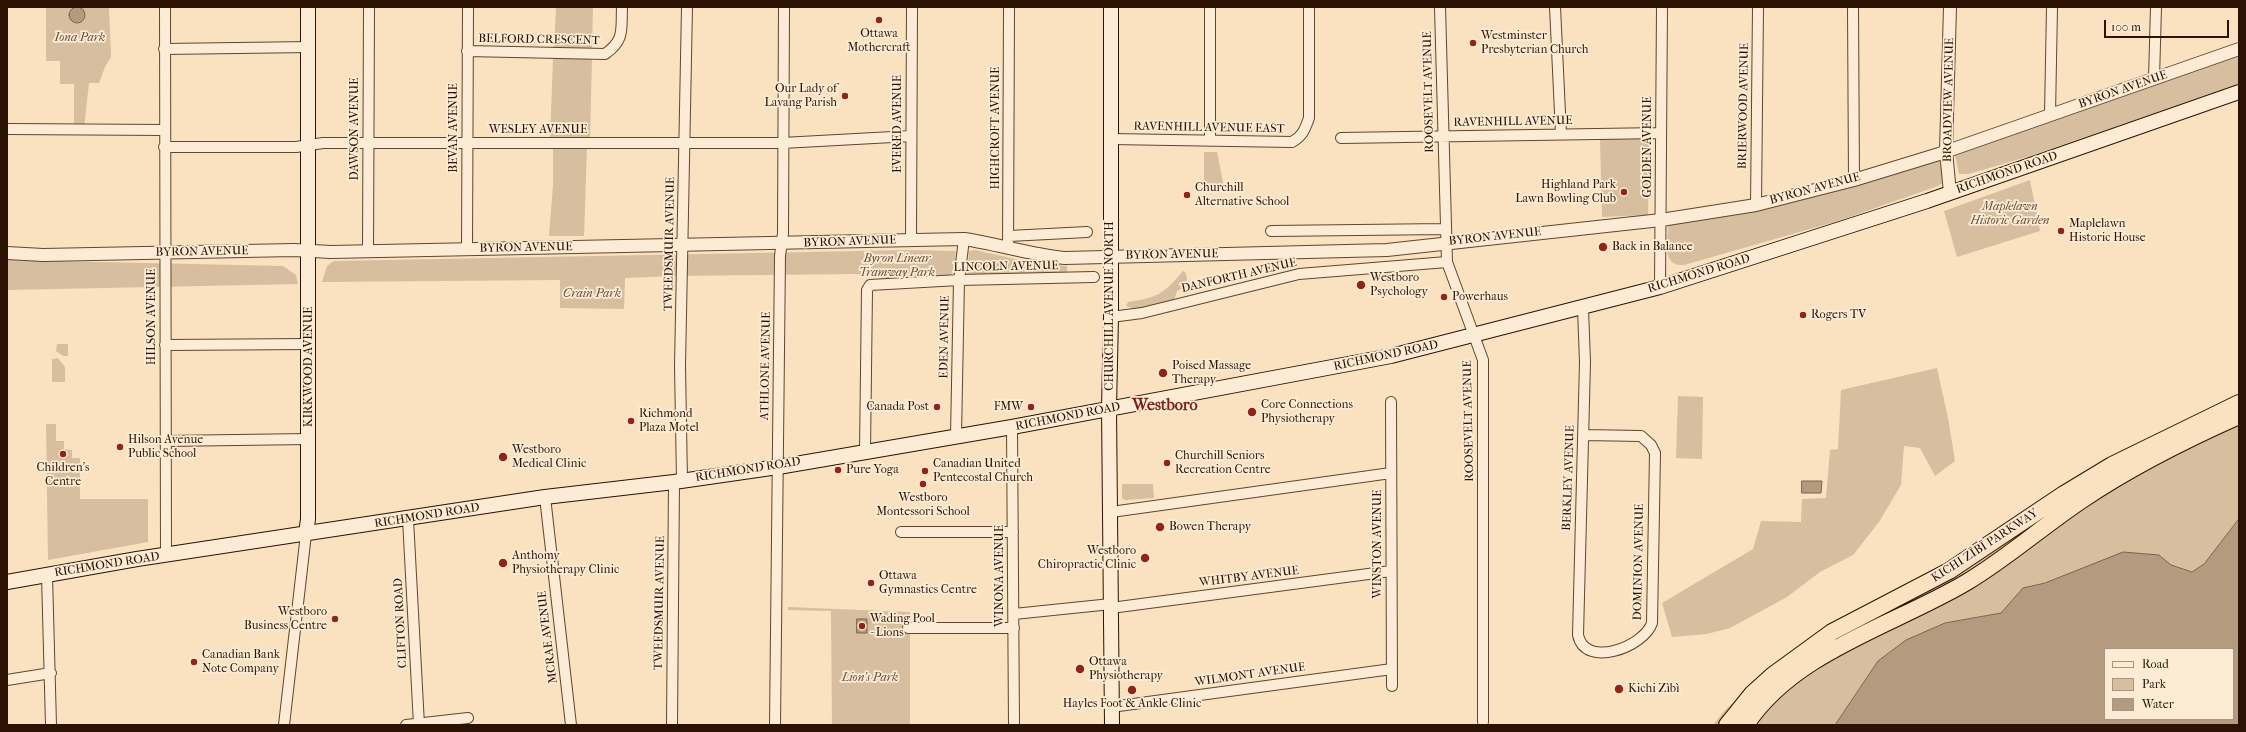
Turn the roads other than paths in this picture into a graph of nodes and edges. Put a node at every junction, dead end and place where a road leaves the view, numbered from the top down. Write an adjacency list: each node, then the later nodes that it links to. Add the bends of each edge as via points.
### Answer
1 (165, 7): 22 (street, HILSON AVENUE)
2 (308, 7): 21 (main road, KIRKWOOD AVENUE)
3 (369, 7): 37 (street, DAWSON AVENUE)
4 (468, 7): 24 (street, BEVAN AVENUE)
5 (622, 7): 24 (street, BELFORD CRESCENT, via 621,36 617,46 605,54)
6 (687, 7): 39 (street, TWEEDSMUIR AVENUE)
7 (784, 7): 40 (street, ATHLONE AVENUE)
8 (912, 7): 32 (street, EVERED AVENUE)
9 (1009, 7): 51 (street, HIGHCROFT AVENUE)
10 (1111, 7): 35 (main road, CHURCHILL AVENUE NORTH)
11 (1210, 7): 36 (street)
12 (1309, 7): 36 (street, RAVENHILL AVENUE EAST, via 1309,118 1304,133 1292,142)
13 (1440, 7): 33 (street, ROOSEVELT AVENUE)
14 (1555, 7): 31 (street)
15 (1662, 7): 30 (street, GOLDEN AVENUE)
16 (1758, 7): 46 (street, BRIERWOOD AVENUE)
17 (1853, 7): 44 (street)
18 (1950, 7): 43 (street, BROADVIEW AVENUE)
19 (2052, 7): 27 (street)
20 (2156, 7): 25 (street)
21 (310, 47): 22 (street); 41 (main road, KIRKWOOD AVENUE)
22 (164, 49): 29 (street, HILSON AVENUE)
23 (2239, 49): 25 (street, BYRON AVENUE)
24 (468, 52): 38 (street, BEVAN AVENUE)
25 (2154, 79): 27 (street, BYRON AVENUE)
26 (2239, 92): 45 (main road, RICHMOND ROAD)
27 (2050, 115): 43 (street, BYRON AVENUE)
28 (7, 129): 29 (street)
29 (164, 130): 42 (street, HILSON AVENUE)
30 (1661, 133): 31 (street, RAVENHILL AVENUE); 47 (street, GOLDEN AVENUE)
31 (1561, 134): 33 (street, RAVENHILL AVENUE)
32 (911, 136): 40 (street, WESLEY AVENUE); 53 (street, EVERED AVENUE)
33 (1443, 136): 34 (street, RAVENHILL AVENUE); 48 (street, ROOSEVELT AVENUE)
34 (1341, 138)
35 (1111, 139): 36 (street, RAVENHILL AVENUE EAST); 63 (main road, CHURCHILL AVENUE NORTH)
36 (1210, 141)
37 (368, 143): 38 (street, WESLEY AVENUE); 41 (street, WESLEY AVENUE); 60 (street, DAWSON AVENUE)
38 (467, 143): 39 (street, WESLEY AVENUE); 58 (street, BEVAN AVENUE)
39 (685, 143): 40 (street, WESLEY AVENUE); 56 (street, TWEEDSMUIR AVENUE)
40 (782, 143): 55 (street, ATHLONE AVENUE)
41 (309, 145): 42 (street, WESLEY AVENUE); 59 (main road, KIRKWOOD AVENUE)
42 (164, 147): 62 (street, HILSON AVENUE)
43 (1946, 151): 44 (street, BYRON AVENUE); 45 (street, BROADVIEW AVENUE)
44 (1854, 180): 46 (street, BYRON AVENUE)
45 (1950, 193): 67 (main road, RICHMOND ROAD)
46 (1756, 205): 47 (street, BYRON AVENUE)
47 (1661, 220): 54 (street, BYRON AVENUE); 67 (street, GOLDEN AVENUE)
48 (1445, 228): 50 (street); 54 (street, ROOSEVELT AVENUE)
49 (1088, 232): 51 (street)
50 (1270, 232)
51 (1009, 236): 57 (street, HIGHCROFT AVENUE)
52 (964, 239): 53 (street, BYRON AVENUE); 57 (street, BYRON AVENUE); 66 (street, EDEN AVENUE)
53 (911, 240): 55 (street, BYRON AVENUE)
54 (1445, 242): 63 (street, BYRON AVENUE, via 1378,250); 64 (street, ROOSEVELT AVENUE)
55 (781, 244): 56 (street, BYRON AVENUE); 83 (street, ATHLONE AVENUE)
56 (683, 245): 58 (street, BYRON AVENUE); 85 (street, TWEEDSMUIR AVENUE)
57 (1008, 248): 63 (street, BYRON AVENUE, via 1042,256)
58 (467, 249): 60 (street, BYRON AVENUE)
59 (309, 250): 60 (street, BYRON AVENUE); 62 (street, BYRON AVENUE); 71 (main road, KIRKWOOD AVENUE)
60 (368, 250)
61 (7, 253): 62 (street, BYRON AVENUE)
62 (165, 253): 72 (street, HILSON AVENUE)
63 (1111, 257): 69 (main road, CHURCHILL AVENUE NORTH)
64 (1446, 262): 69 (street, DANFORTH AVENUE, via 1299,274 1142,312); 70 (street, ROOSEVELT AVENUE)
65 (1094, 277): 66 (street, LINCOLN AVENUE)
66 (959, 280): 79 (street, EDEN AVENUE); 82 (street, LINCOLN AVENUE, via 870,285 867,290)
67 (1660, 287): 68 (main road, RICHMOND ROAD)
68 (1583, 308): 70 (main road, RICHMOND ROAD); 78 (street, BERKLEY AVENUE)
69 (1111, 317): 75 (main road, CHURCHILL AVENUE NORTH)
70 (1473, 336): 75 (main road, RICHMOND ROAD, via 1346,366); 107 (street, ROOSEVELT AVENUE, via 1483,360)
71 (310, 344): 72 (street); 80 (main road, KIRKWOOD AVENUE)
72 (165, 345): 81 (street, HILSON AVENUE)
73 (1391, 402): 84 (street, WINSTON AVENUE)
74 (2239, 403): 117 (highway, KICHI ZĪBĪ PARKWAY, via 2112,465 2064,494 1949,572 1832,632 1770,677 1748,698)
75 (1109, 408): 77 (main road, RICHMOND ROAD); 87 (main road, CHURCHILL AVENUE NORTH)
76 (2239, 416): 118 (highway, KICHI ZĪBĪ PARKWAY, via 2122,475 2082,500 1966,582 1797,672 1770,695)
77 (1012, 427): 79 (main road, RICHMOND ROAD); 90 (street, WINONA AVENUE)
78 (1584, 435): 100 (street, BERKLEY AVENUE, via 1578,624); 100 (street, DOMINION AVENUE, via 1641,436 1655,453 1652,623 1642,639 1625,646 1604,652 1588,651)
79 (956, 436): 82 (main road, RICHMOND ROAD)
80 (309, 439): 81 (street); 91 (main road, KIRKWOOD AVENUE)
81 (164, 441): 92 (street, HILSON AVENUE)
82 (865, 451): 83 (main road, RICHMOND ROAD)
83 (778, 467): 85 (main road, RICHMOND ROAD); 114 (street, ATHLONE AVENUE)
84 (1391, 473): 87 (street); 93 (street, WINSTON AVENUE)
85 (678, 481): 86 (main road, RICHMOND ROAD); 113 (street, TWEEDSMUIR AVENUE)
86 (546, 497): 88 (main road, RICHMOND ROAD); 112 (street, MCRAE AVENUE)
87 (1110, 512): 96 (main road, CHURCHILL AVENUE NORTH)
88 (408, 519): 91 (main road, RICHMOND ROAD); 108 (street, CLIFTON ROAD)
89 (901, 532): 90 (street)
90 (1013, 532): 97 (street, WINONA AVENUE)
91 (306, 534): 92 (main road, RICHMOND ROAD); 110 (street, KIRKWOOD AVENUE)
92 (166, 556): 94 (main road, RICHMOND ROAD)
93 (1391, 572): 96 (street, WHITBY AVENUE); 101 (street, WINSTON AVENUE)
94 (48, 575): 95 (main road, RICHMOND ROAD); 102 (street)
95 (7, 582)
96 (1111, 606): 97 (street, WHITBY AVENUE); 105 (main road, CHURCHILL AVENUE NORTH)
97 (1014, 614): 99 (street, WINONA AVENUE)
98 (908, 628): 99 (street)
99 (1014, 628): 115 (street, WINONA AVENUE)
100 (1583, 648)
101 (1392, 669): 104 (street, WINSTON AVENUE); 105 (street, WILMONT AVENUE)
102 (51, 673): 103 (street); 109 (street)
103 (7, 680)
104 (1392, 686)
105 (1111, 707): 116 (main road, CHURCHILL AVENUE NORTH)
106 (468, 718): 108 (street)
107 (1483, 722)
108 (419, 724): 111 (street)
109 (51, 725)
110 (284, 725)
111 (406, 725)
112 (571, 725)
113 (672, 725)
114 (775, 725)
115 (1014, 725)
116 (1112, 725)
117 (1727, 725)
118 (1746, 725)

